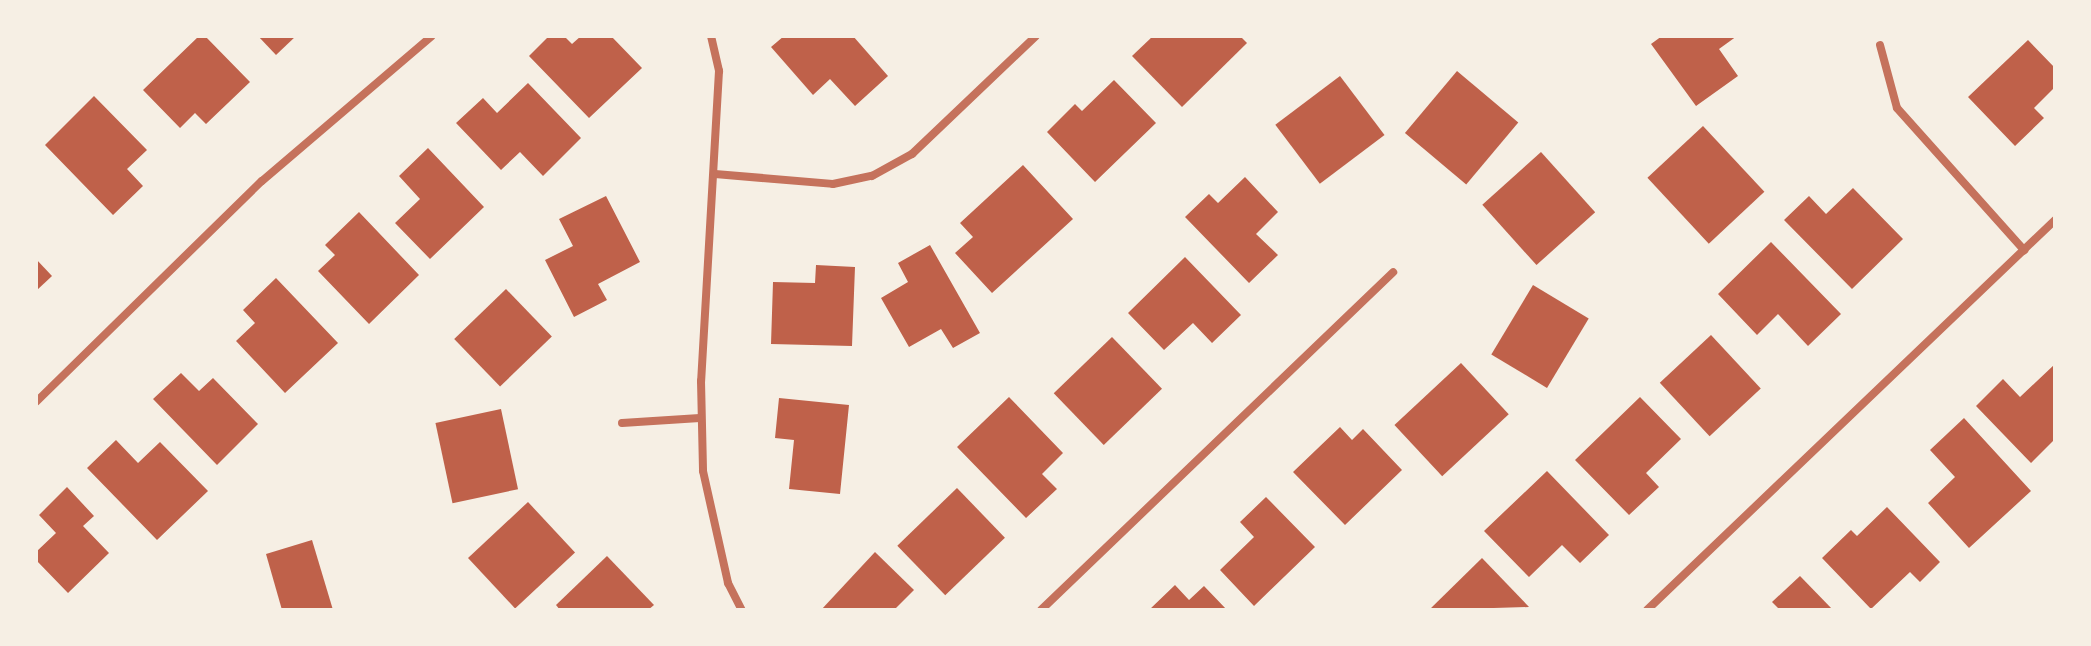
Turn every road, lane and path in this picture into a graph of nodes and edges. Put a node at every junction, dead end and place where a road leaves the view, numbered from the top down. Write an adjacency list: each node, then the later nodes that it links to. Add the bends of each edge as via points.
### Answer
1 (432, 36): 9 (street, via 262,181)
2 (711, 36): 5 (street, via 719,71)
3 (1036, 36): 5 (street, via 912,154 872,176 833,184)
4 (1880, 45): 7 (street, via 1897,108)
5 (715, 174): 10 (street)
6 (2055, 220): 7 (street)
7 (2024, 250): 14 (street)
8 (1393, 272): 13 (street)
9 (36, 402)
10 (700, 418): 11 (street); 12 (street, via 711,517 728,583)
11 (622, 423)
12 (742, 610)
13 (1041, 610)
14 (1647, 610)

